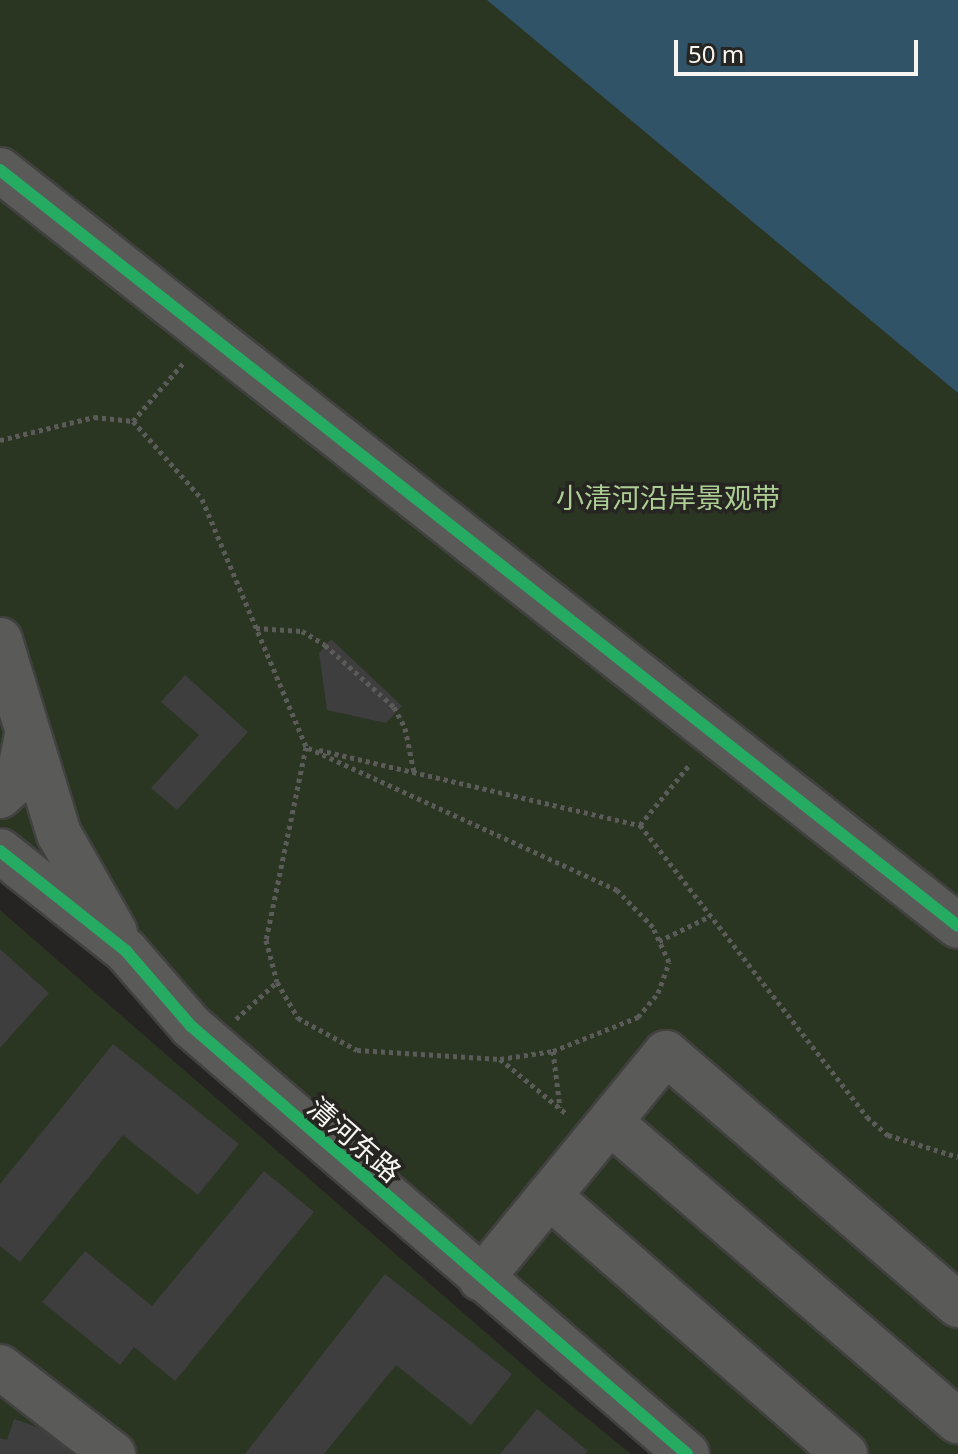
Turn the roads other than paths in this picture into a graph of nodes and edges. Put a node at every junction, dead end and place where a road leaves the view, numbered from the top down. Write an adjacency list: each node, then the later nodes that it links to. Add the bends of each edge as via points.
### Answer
1 (0, 170): 6 (street)
2 (0, 640): 3 (street, 清河东路)
3 (27, 735): 4 (street, via 18,780); 7 (street, 清河东路, via 59,834)
4 (0, 796)
5 (0, 851): 7 (street, 清河东路)
6 (958, 926)
7 (126, 951): 10 (street, 清河东路, via 210,1043)
8 (603, 1130): 9 (street); 11 (street, via 666,1053); 13 (street)
9 (549, 1196): 10 (street); 16 (street)
10 (481, 1279): 15 (street, 清河东路)
11 (958, 1305)
12 (0, 1367): 14 (street)
13 (958, 1421)
14 (113, 1454)
15 (687, 1454)
16 (845, 1454)

